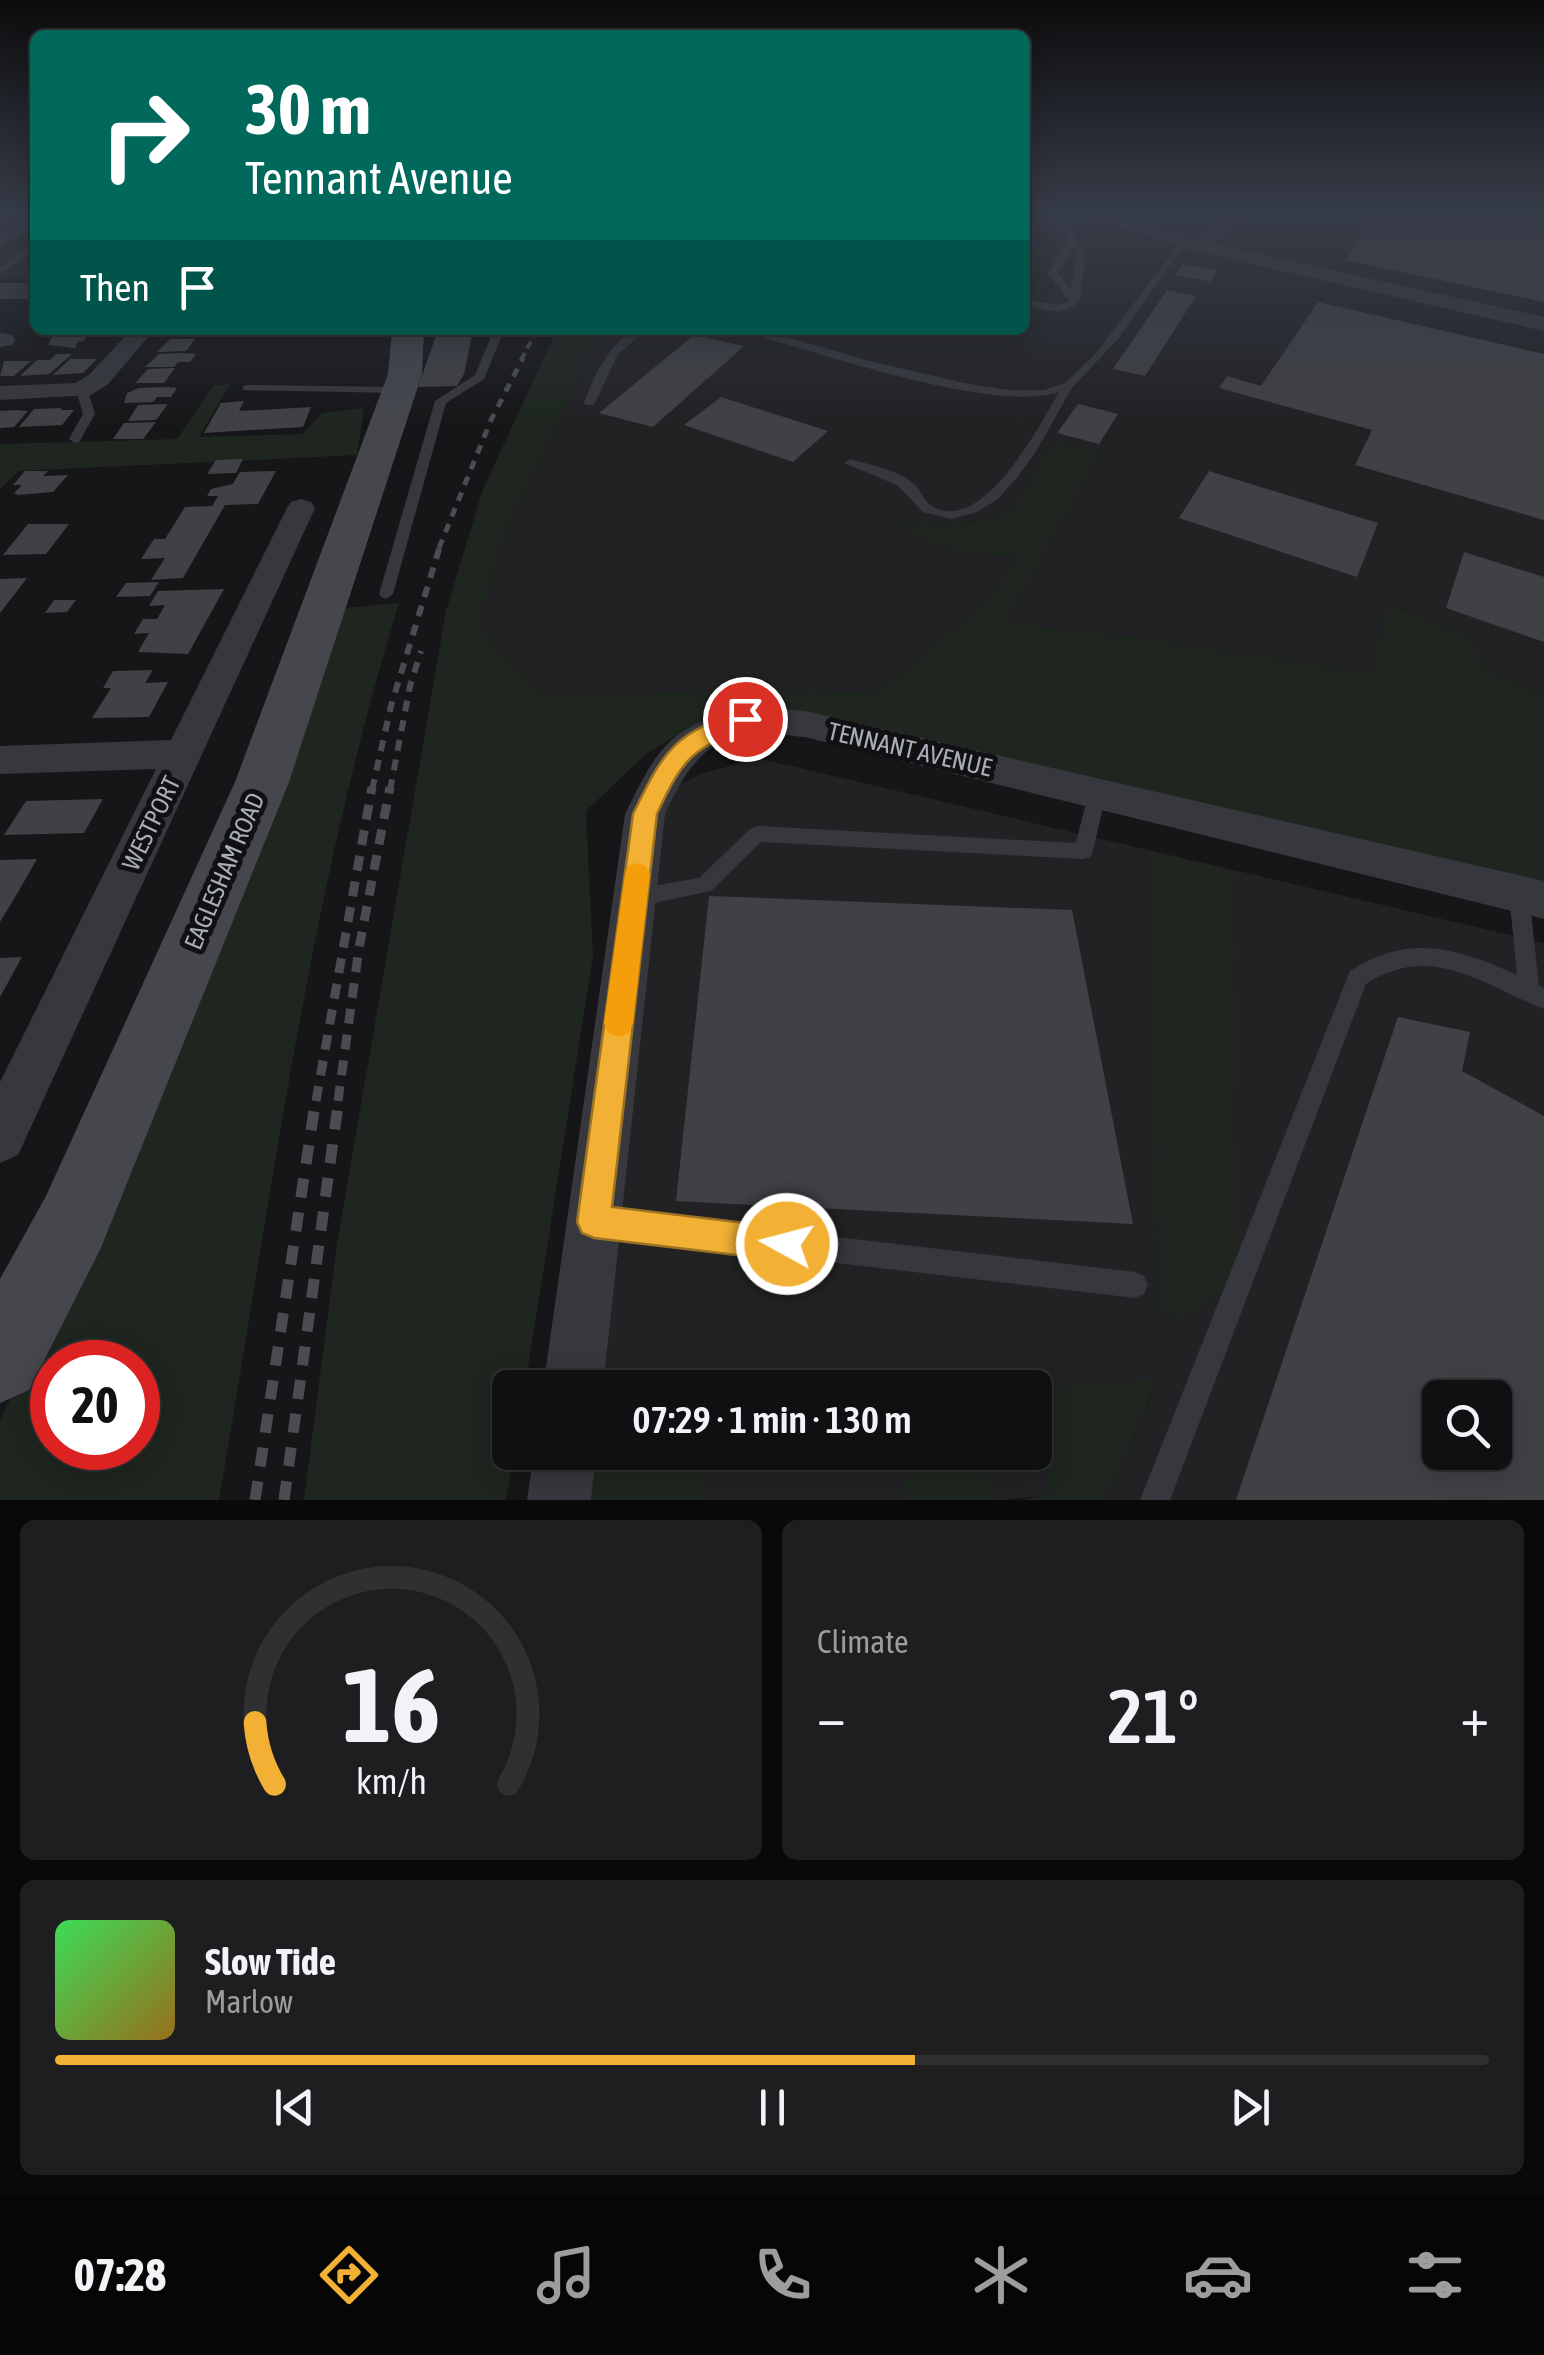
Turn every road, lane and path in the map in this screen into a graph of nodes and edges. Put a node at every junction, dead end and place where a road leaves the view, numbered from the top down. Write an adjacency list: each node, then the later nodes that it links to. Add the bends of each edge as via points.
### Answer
1 (1061, 283): 7 (lane)
2 (1077, 283): 7 (lane)
3 (1156, 283): 17 (lane)
4 (1363, 283): 9 (street)
5 (0, 291): 6 (street)
6 (30, 291)
7 (1075, 301): 8 (lane, via 1065,309)
8 (1030, 303)
9 (1544, 324)
10 (497, 335): 24 (lane, via 480,377 441,401)
11 (632, 335): 20 (lane, via 606,360)
12 (770, 335): 17 (lane, via 950,384 1022,396)
13 (136, 337): 14 (street); 18 (street)
14 (92, 344)
15 (398, 355): 16 (lane); 34 (main road, EAGLESHAM ROAD, via 262,782 73,1223)
16 (248, 388)
17 (1067, 388): 22 (lane, via 1012,478 981,507 943,514 924,508 910,487)
18 (82, 390): 19 (street); 21 (lane, via 89,414)
19 (0, 393)
20 (590, 402)
21 (75, 439)
22 (850, 462)
23 (301, 508): 25 (street, WESTPORT)
24 (386, 594)
25 (186, 754): 26 (street); 31 (street, WESTPORT)
26 (0, 760)
27 (1098, 794): 28 (street, TENNANT AVENUE); 29 (lane, via 1083,850 758,834 704,886); 29 (street, TENNANT AVENUE, via 806,724 745,719 701,736 669,764 645,814)
28 (1532, 897): 30 (lane)
29 (634, 898): 32 (street, TENNANT AVENUE)
30 (1536, 996): 38 (lane, via 1418,955 1393,956 1358,978)
31 (0, 1137)
32 (594, 1222): 33 (lane); 35 (street, TENNANT AVENUE)
33 (1134, 1285)
34 (0, 1360)
35 (575, 1370)
36 (563, 1470): 37 (street)
37 (559, 1500)
38 (1155, 1500)

